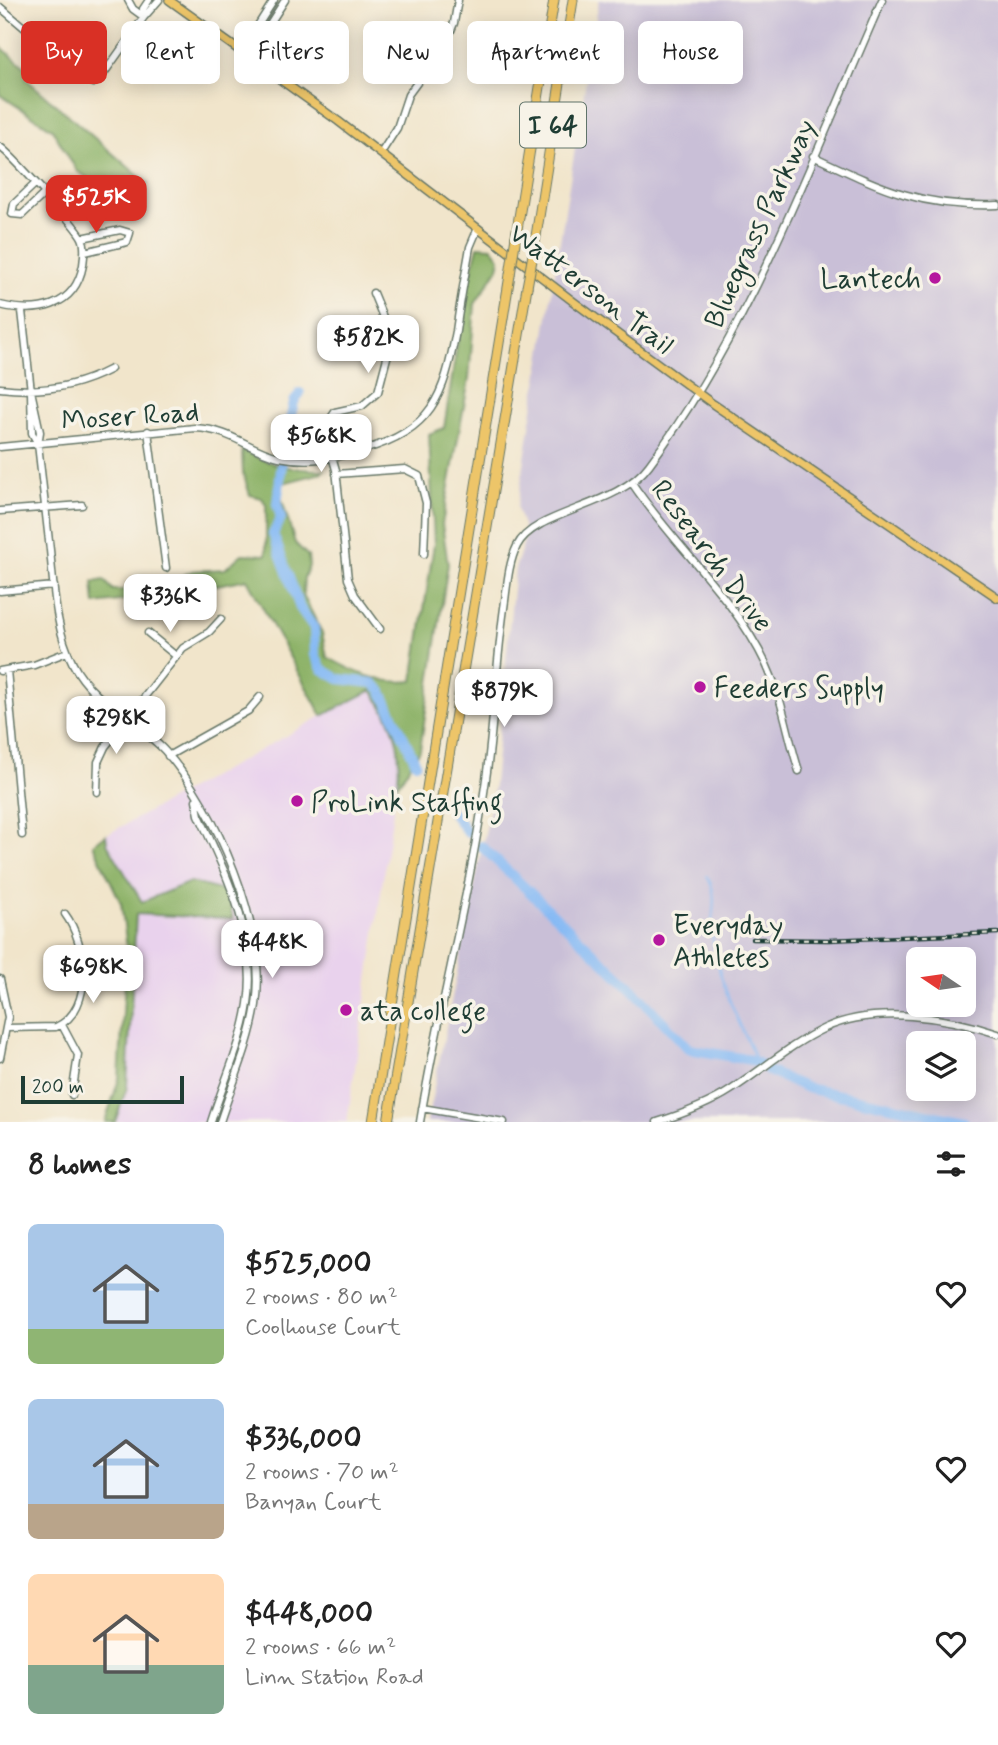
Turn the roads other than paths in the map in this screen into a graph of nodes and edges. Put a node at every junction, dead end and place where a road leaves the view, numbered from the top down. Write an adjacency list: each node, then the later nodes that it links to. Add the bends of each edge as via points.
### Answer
1 (128, 0): 12 (street)
2 (149, 0): 12 (street)
3 (159, 0): 12 (street)
4 (169, 0): 15 (main road, Watterson Trail)
5 (274, 0): 13 (street)
6 (285, 0): 14 (street)
7 (458, 0): 18 (street, via 446,43 408,95 397,128)
8 (554, 0): 71 (highway, I 64, bridge)
9 (573, 0): 72 (highway, I 64, bridge)
10 (882, 0): 19 (street, Bluegrass Parkway)
11 (0, 6): 12 (street, via 93,83)
12 (144, 17)
13 (261, 21)
14 (272, 21)
15 (234, 46)
16 (286, 84): 18 (main road, Watterson Trail)
17 (0, 147): 20 (street)
18 (381, 153): 23 (main road, Watterson Trail)
19 (813, 156): 22 (street, via 913,199 957,206); 32 (street, Bluegrass Parkway, via 735,331)
20 (35, 184): 21 (street); 21 (street, via 14,204 12,214 22,215)
21 (44, 194): 24 (street)
22 (998, 205)
23 (478, 228): 32 (main road, Watterson Trail); 36 (street, Moser Road, via 470,247 448,373 436,402 420,422 390,442)
24 (82, 238): 25 (street); 25 (street, via 124,229 130,233 127,242)
25 (85, 252): 28 (street, via 81,275 69,294 46,308)
26 (373, 293): 36 (street, via 385,322 389,351 378,393 329,418 335,446)
27 (0, 305): 28 (street)
28 (22, 311): 31 (street)
29 (111, 369): 31 (street, via 87,382)
30 (0, 388): 31 (street)
31 (31, 391): 34 (street, via 32,433)
32 (697, 393): 38 (street, Bluegrass Parkway, via 648,467); 46 (main road, Watterson Trail)
33 (148, 431): 34 (street, Moser Road); 36 (street, Moser Road, via 209,428 277,457); 43 (street)
34 (38, 444): 35 (street, Moser Road); 40 (street)
35 (0, 447)
36 (332, 455): 37 (street)
37 (336, 474): 42 (street, via 405,469 419,476 426,503); 48 (street, via 348,579)
38 (632, 483): 56 (street, Research Drive, via 751,637 782,702); 67 (street, Bluegrass Parkway, via 611,497 534,528 513,555 479,823)
39 (82, 505): 40 (street)
40 (46, 509): 41 (street); 44 (street)
41 (0, 511)
42 (424, 554)
43 (166, 568)
44 (54, 586): 45 (street); 50 (street)
45 (0, 591)
46 (998, 598)
47 (221, 620): 51 (street)
48 (380, 629)
49 (148, 633): 51 (street)
50 (68, 652): 52 (street); 54 (street, via 91,690)
51 (176, 656): 54 (street)
52 (4, 670): 59 (street)
53 (260, 697): 55 (street, via 248,711)
54 (127, 719): 55 (street); 57 (street, via 101,755)
55 (169, 756): 58 (street)
56 (800, 771)
57 (97, 792)
58 (196, 798): 69 (street, via 239,911 250,960 244,1023); 70 (street, via 240,888 258,959 252,1025)
59 (22, 835)
60 (65, 914): 62 (street, via 80,945 82,991 77,1008)
61 (0, 979): 63 (street)
62 (62, 1025): 63 (street, via 46,1030); 66 (street, via 78,1055)
63 (7, 1028): 65 (street)
64 (998, 1034): 75 (street, via 917,1018 871,1017 835,1024 713,1100)
65 (0, 1058)
66 (72, 1096)
67 (422, 1108): 68 (street); 73 (street, Bluegrass Parkway)
68 (469, 1119): 74 (street)
69 (211, 1122)
70 (219, 1122)
71 (373, 1122)
72 (388, 1122)
73 (420, 1122)
74 (505, 1122)
75 (657, 1122)

